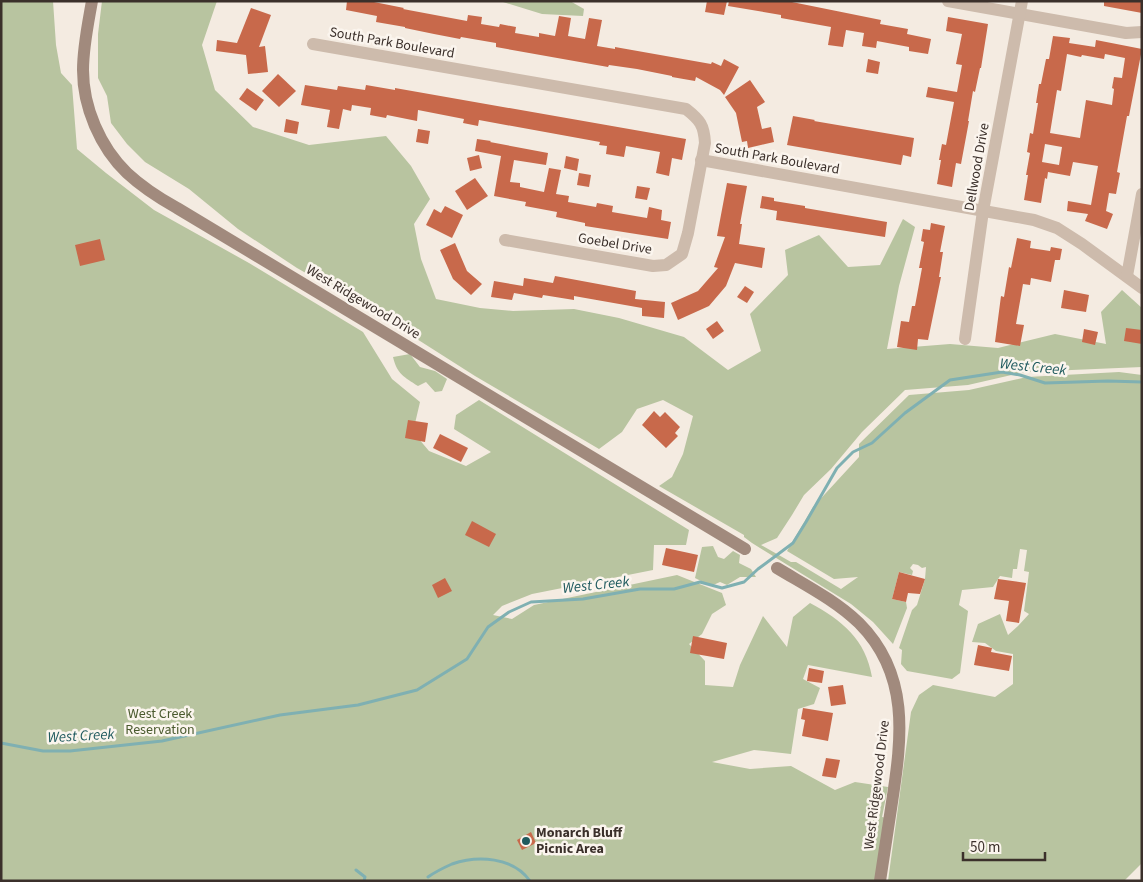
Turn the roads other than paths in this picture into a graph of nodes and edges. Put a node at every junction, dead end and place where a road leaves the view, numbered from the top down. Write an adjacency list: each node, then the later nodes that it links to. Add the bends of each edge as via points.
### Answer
1 (92, 1): 14 (street, West Ridgewood Drive, via 86,35 84,89 109,153 134,178 177,208)
2 (948, 1): 4 (street)
3 (1022, 1): 4 (street, Dellwood Drive)
4 (1020, 14): 5 (street, via 1126,33); 9 (street, Dellwood Drive)
5 (1142, 32)
6 (313, 44): 7 (street, South Park Boulevard, via 686,109 697,118 704,132)
7 (701, 160): 9 (street, South Park Boulevard); 10 (street, Goebel Drive, via 682,254 666,265 653,266)
8 (1142, 194): 11 (street)
9 (984, 211): 11 (street, South Park Boulevard, via 1034,220 1057,228); 13 (street, Dellwood Drive)
10 (505, 240)
11 (1127, 276): 12 (street, South Park Boulevard)
12 (1142, 288)
13 (965, 339)
14 (745, 549)
15 (777, 568): 16 (street, West Ridgewood Drive, via 830,600 859,624 877,646 893,679 900,714 900,737)
16 (880, 881)

